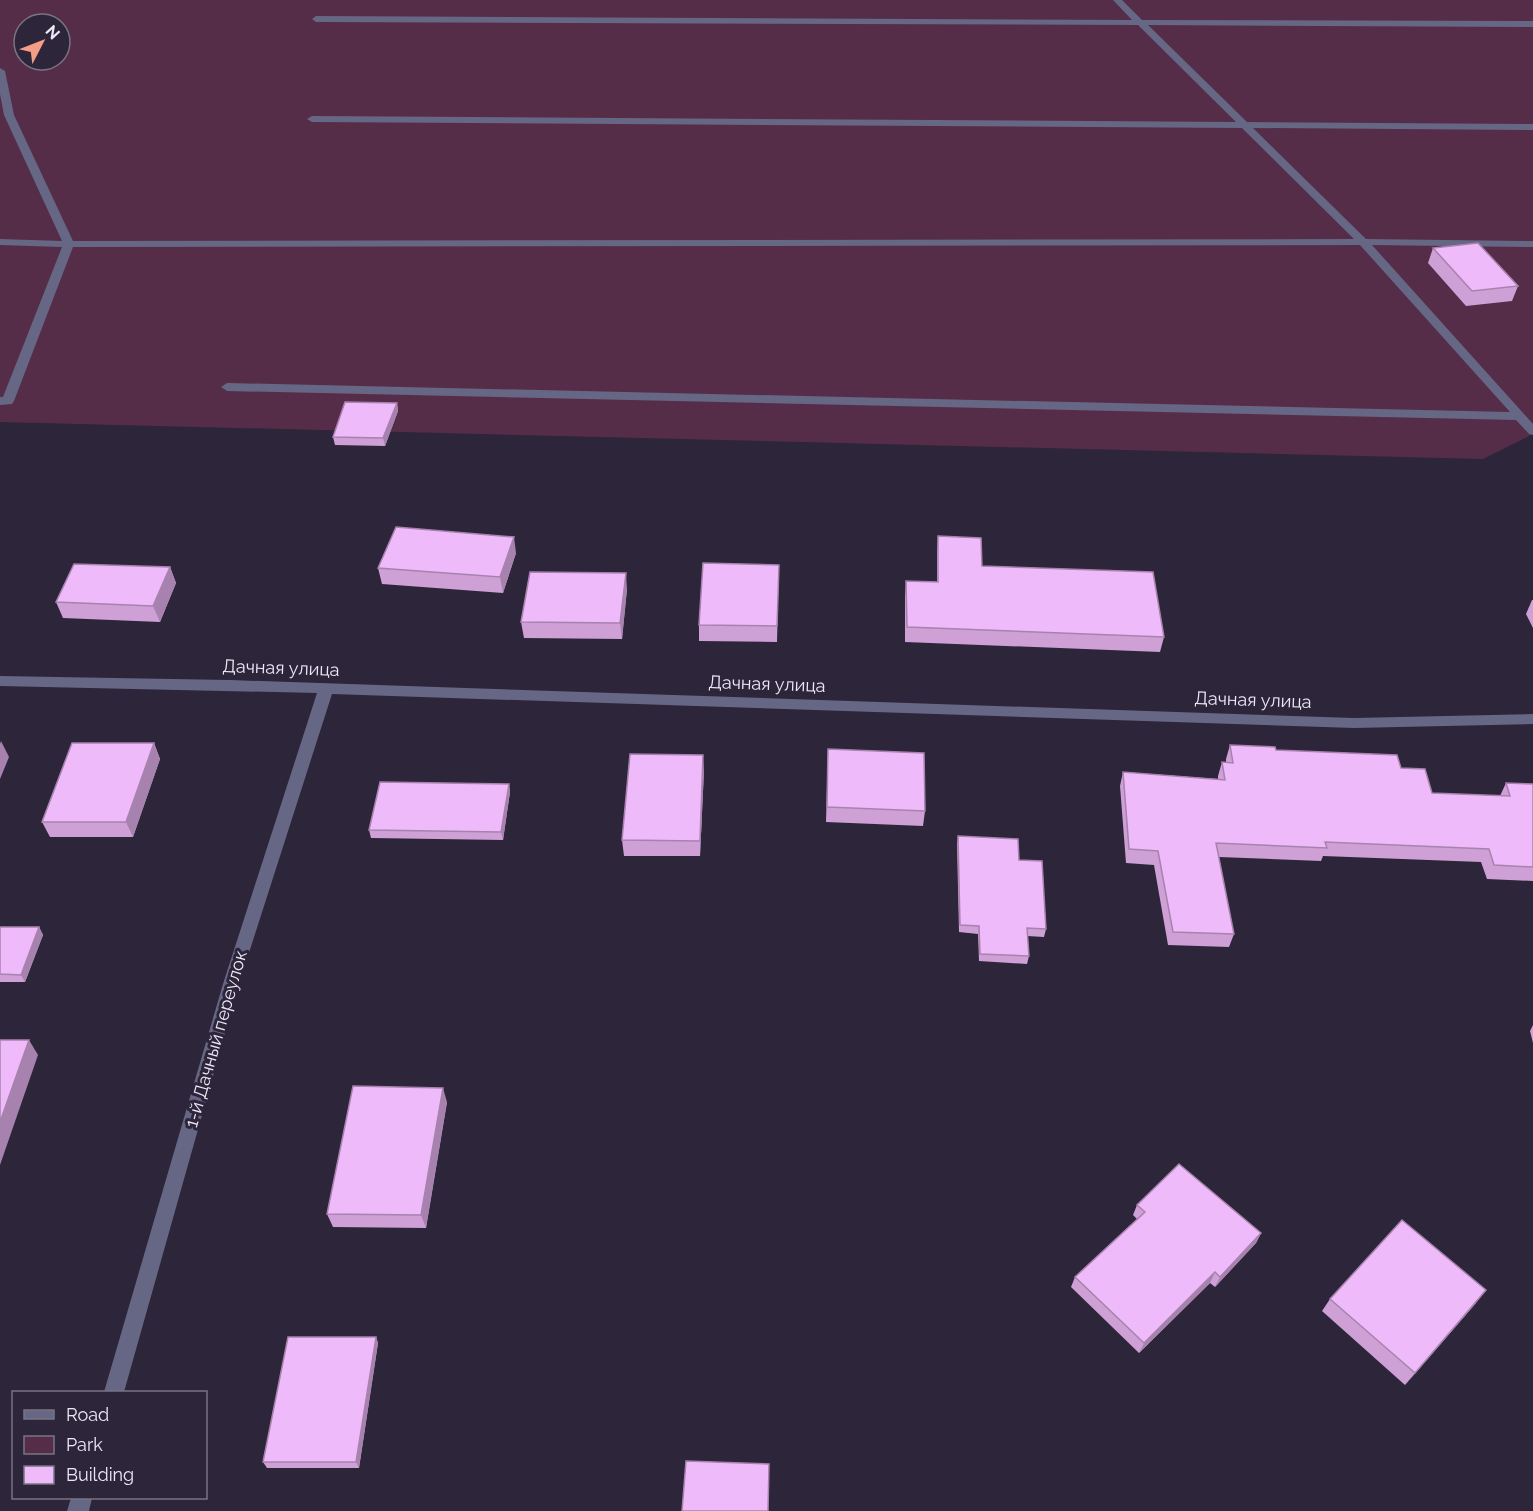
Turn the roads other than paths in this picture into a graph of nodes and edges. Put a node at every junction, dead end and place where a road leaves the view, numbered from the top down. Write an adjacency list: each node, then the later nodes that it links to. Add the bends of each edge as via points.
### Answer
1 (1118, 0): 3 (street)
2 (316, 19): 3 (street)
3 (1140, 23): 4 (street); 8 (street)
4 (1533, 24)
5 (0, 71): 6 (street)
6 (5, 115): 12 (street)
7 (312, 119): 8 (street)
8 (1244, 125): 9 (street); 11 (street)
9 (1533, 128)
10 (0, 242): 12 (street)
11 (1363, 242): 12 (street); 13 (street); 16 (street)
12 (69, 244): 15 (street, via 8,401)
13 (1533, 244)
14 (227, 387): 16 (street)
15 (0, 401)
16 (1519, 416): 17 (street)
17 (1533, 432)
18 (0, 681): 19 (street, Дачная улица)
19 (326, 689): 20 (street, Дачная улица, via 1354,723); 21 (street, 1-й Дачный переулок, via 231,984)
20 (1533, 719)
21 (114, 1391)

